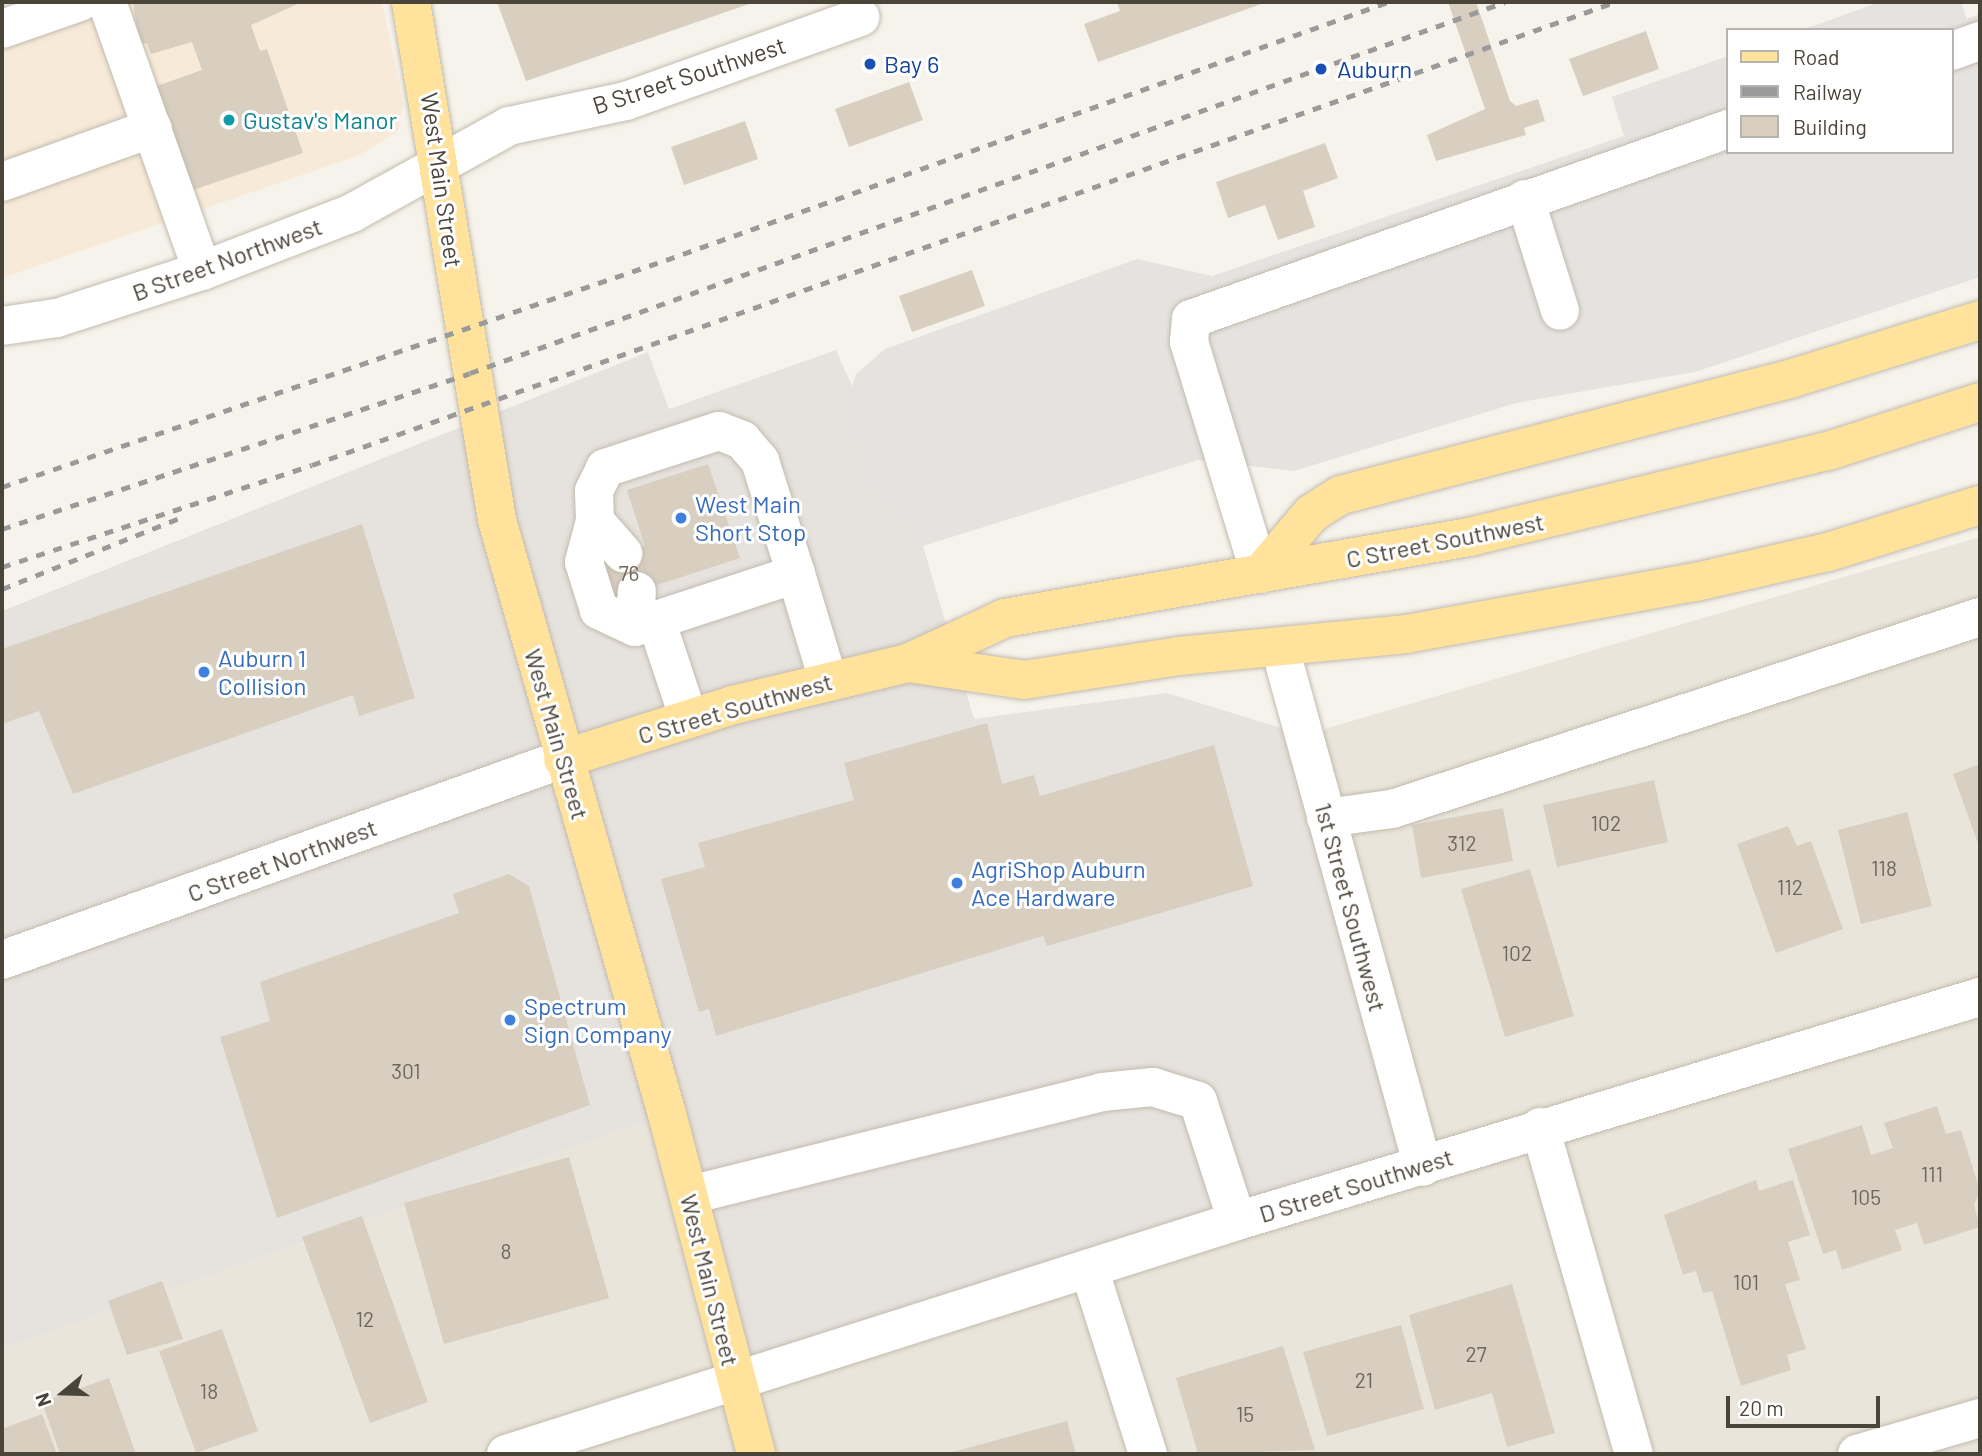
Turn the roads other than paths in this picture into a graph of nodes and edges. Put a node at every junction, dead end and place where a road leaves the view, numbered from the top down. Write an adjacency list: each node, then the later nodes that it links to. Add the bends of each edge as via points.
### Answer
1 (80, 2): 5 (street)
2 (107, 2): 8 (street)
3 (411, 2): 10 (main road, West Main Street)
4 (860, 16): 10 (street, B Street Southwest, via 626,101 514,124)
5 (2, 29)
6 (1980, 41): 7 (street)
7 (1954, 50)
8 (153, 128): 11 (street); 13 (street)
9 (1727, 129): 12 (street)
10 (441, 163): 13 (street, B Street Northwest, via 352,213); 29 (main road, West Main Street, via 481,446)
11 (2, 182)
12 (1525, 200): 14 (street); 22 (street, via 1191,319 1189,342)
13 (202, 271): 16 (street, B Street Northwest, via 57,318)
14 (1560, 311)
15 (1980, 320): 22 (main road, via 1793,377 1341,495 1312,513)
16 (2, 326)
17 (1980, 402): 22 (main road, C Street Southwest, via 1828,452 1634,500)
18 (1980, 505): 25 (main road, C Street Southwest, via 1828,552 1696,582 1433,630)
19 (595, 521): 20 (street); 21 (street, via 594,491 605,468 719,431 743,440 761,461); 23 (street, via 584,562 599,610)
20 (623, 553)
21 (796, 574): 23 (street); 27 (street)
22 (1259, 574): 26 (main road, C Street Southwest, via 1005,618)
23 (643, 613): 28 (street)
24 (1980, 617): 30 (street, via 1392,809)
25 (1279, 648): 26 (main road, C Street Southwest, via 1024,680); 30 (street, 1st Street Southwest)
26 (908, 663): 27 (main road, C Street Southwest)
27 (828, 680): 28 (main road, C Street Southwest)
28 (689, 719): 29 (main road, C Street Southwest)
29 (563, 759): 31 (street, C Street Northwest); 35 (main road, West Main Street)
30 (1326, 818): 34 (street, 1st Street Southwest)
31 (2, 960)
32 (1980, 997): 33 (street, D Street Southwest)
33 (1540, 1128): 34 (street, D Street Southwest); 43 (street)
34 (1423, 1167): 36 (street, D Street Southwest)
35 (690, 1195): 36 (street, via 1102,1092 1153,1087 1198,1101); 38 (main road, West Main Street)
36 (1237, 1221): 37 (street, D Street Southwest)
37 (1089, 1268): 38 (street, D Street Southwest); 42 (street)
38 (734, 1378): 40 (street, D Street Southwest); 41 (main road, West Main Street)
39 (1980, 1418): 44 (street)
40 (527, 1451)
41 (756, 1454)
42 (1148, 1454)
43 (1634, 1454)
44 (1857, 1454)

